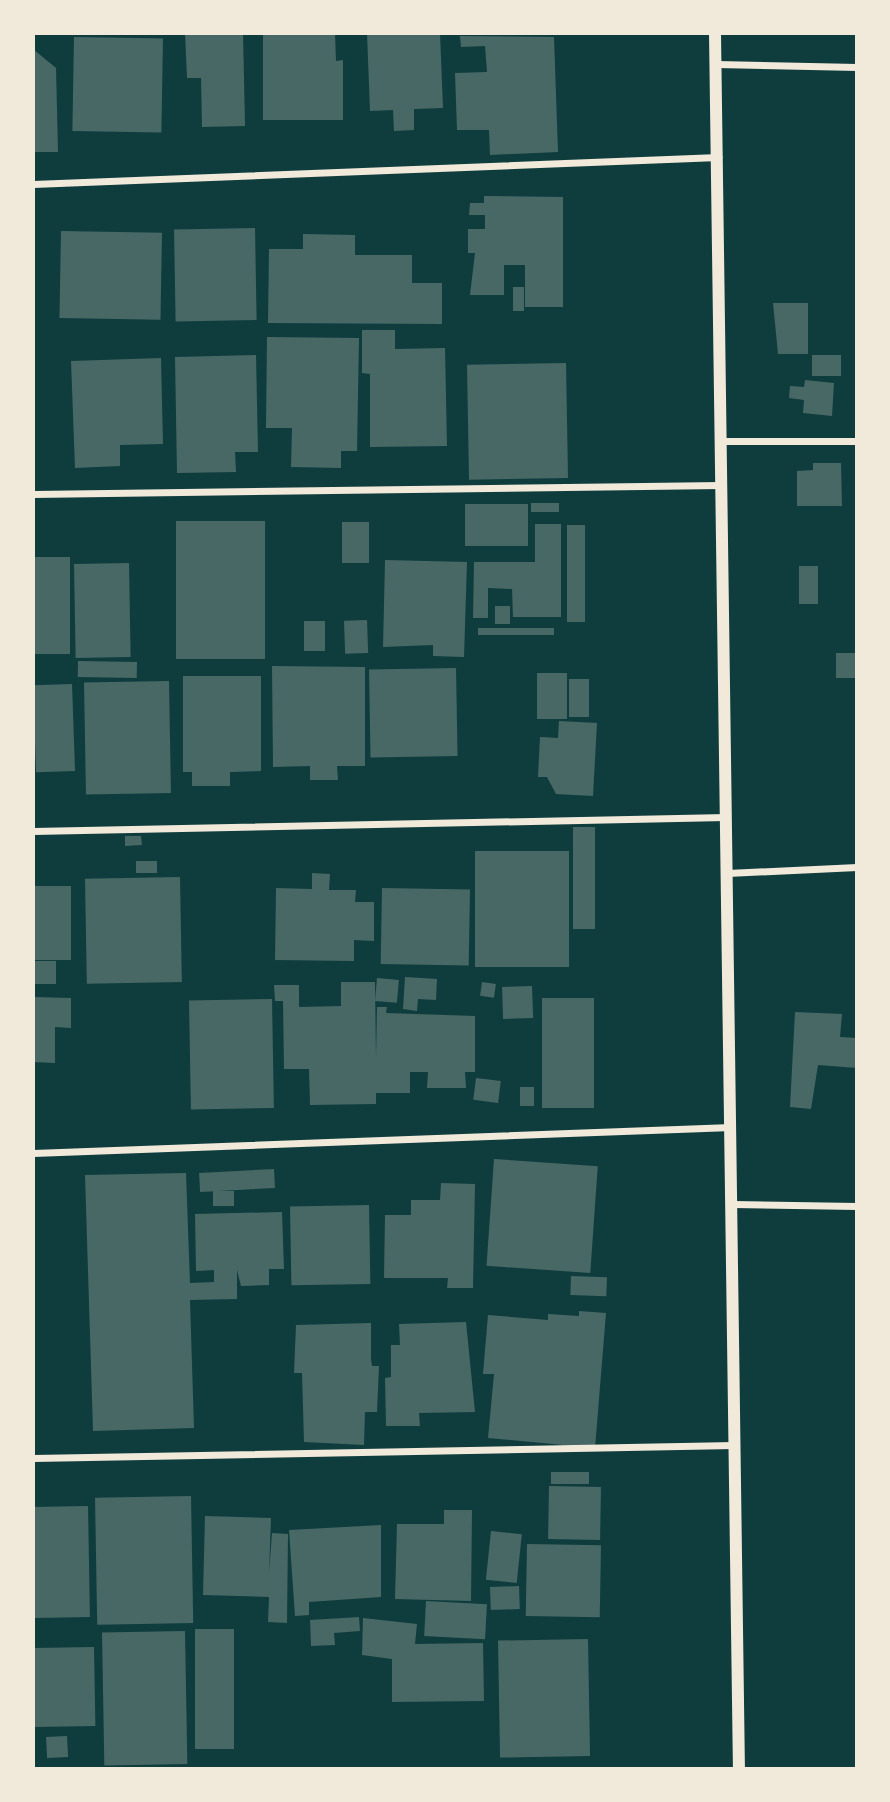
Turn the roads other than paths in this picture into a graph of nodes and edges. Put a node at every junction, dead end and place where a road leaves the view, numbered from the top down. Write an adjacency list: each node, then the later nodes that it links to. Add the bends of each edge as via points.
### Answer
1 (715, 33): 2 (street)
2 (716, 64): 3 (street); 4 (street)
3 (857, 67)
4 (718, 158): 5 (street); 6 (street)
5 (33, 184)
6 (721, 441): 7 (street); 8 (street)
7 (857, 441)
8 (721, 485): 9 (street); 10 (street)
9 (33, 494)
10 (726, 817): 11 (street); 13 (street)
11 (33, 831)
12 (857, 866): 13 (street)
13 (727, 873): 14 (street)
14 (732, 1127): 15 (street); 16 (street)
15 (33, 1153)
16 (733, 1204): 17 (street); 18 (street)
17 (857, 1206)
18 (734, 1446): 19 (street); 20 (street)
19 (33, 1458)
20 (739, 1769)

